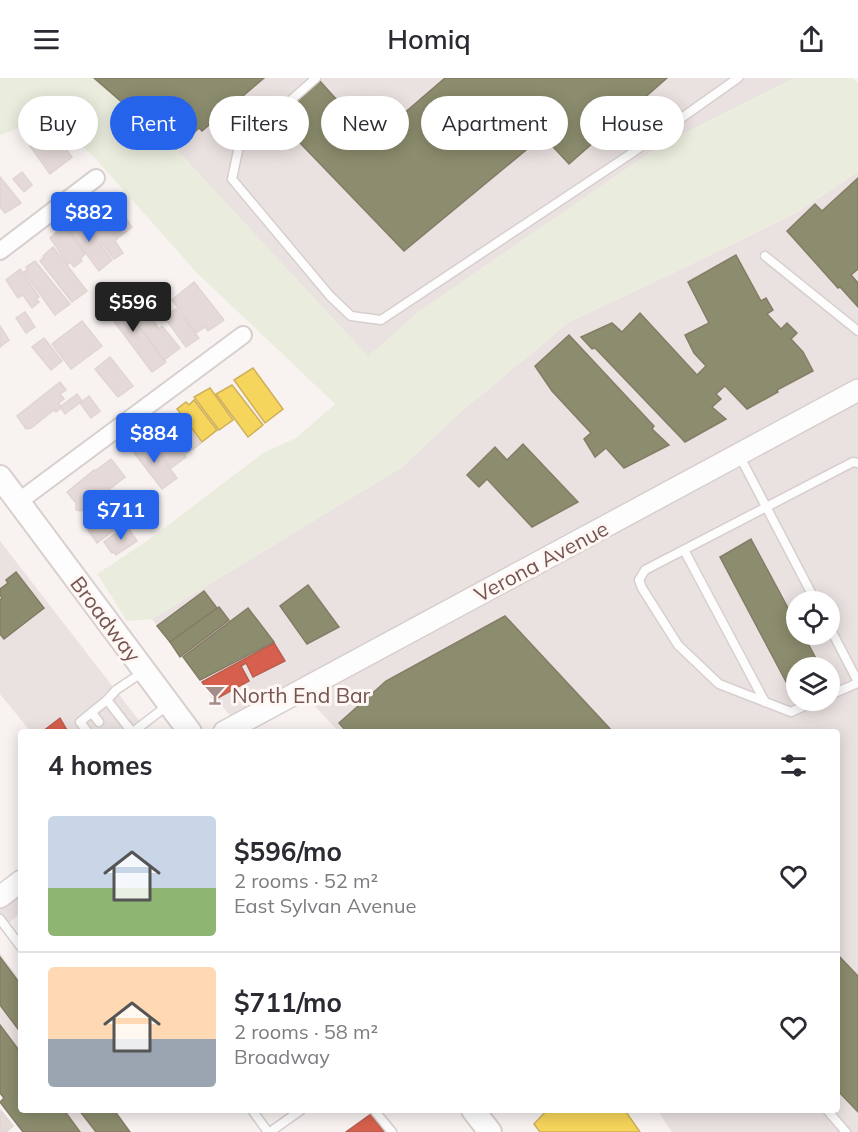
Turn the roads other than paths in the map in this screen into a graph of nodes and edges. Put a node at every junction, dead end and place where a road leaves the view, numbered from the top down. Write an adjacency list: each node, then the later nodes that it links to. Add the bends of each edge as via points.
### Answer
1 (316, 78): 2 (lane, via 239,146 232,179 351,316 381,320)
2 (738, 78)
3 (96, 178): 4 (street)
4 (0, 251)
5 (765, 256): 6 (lane)
6 (858, 330)
7 (243, 335): 12 (street)
8 (858, 390): 9 (street, Verona Avenue)
9 (738, 455): 13 (lane); 30 (street, Verona Avenue)
10 (858, 464): 13 (lane, via 853,462)
11 (0, 477): 12 (main road, Broadway)
12 (18, 502): 17 (main road, Broadway)
13 (766, 508): 14 (lane); 15 (lane)
14 (684, 550): 21 (lane); 21 (lane, via 645,570 639,580 642,588 678,645 718,684)
15 (810, 591)
16 (839, 645): 18 (lane)
17 (144, 671): 20 (lane); 22 (main road, Broadway)
18 (858, 682): 19 (lane)
19 (840, 690)
20 (107, 700): 24 (lane); 27 (lane)
21 (765, 702): 23 (lane)
22 (169, 704): 28 (lane); 29 (main road, Broadway)
23 (786, 710)
24 (92, 713): 25 (lane); 26 (lane, via 80,722)
25 (99, 722)
26 (85, 729)
27 (130, 729)
28 (136, 729)
29 (188, 729)
30 (230, 729)
31 (0, 919): 32 (lane)
32 (18, 943)
33 (254, 1113): 38 (lane)
34 (297, 1113): 38 (lane)
35 (376, 1113): 39 (lane)
36 (475, 1113): 40 (main road)
37 (830, 1113): 41 (lane)
38 (269, 1132)
39 (392, 1132)
40 (489, 1132)
41 (846, 1132)

